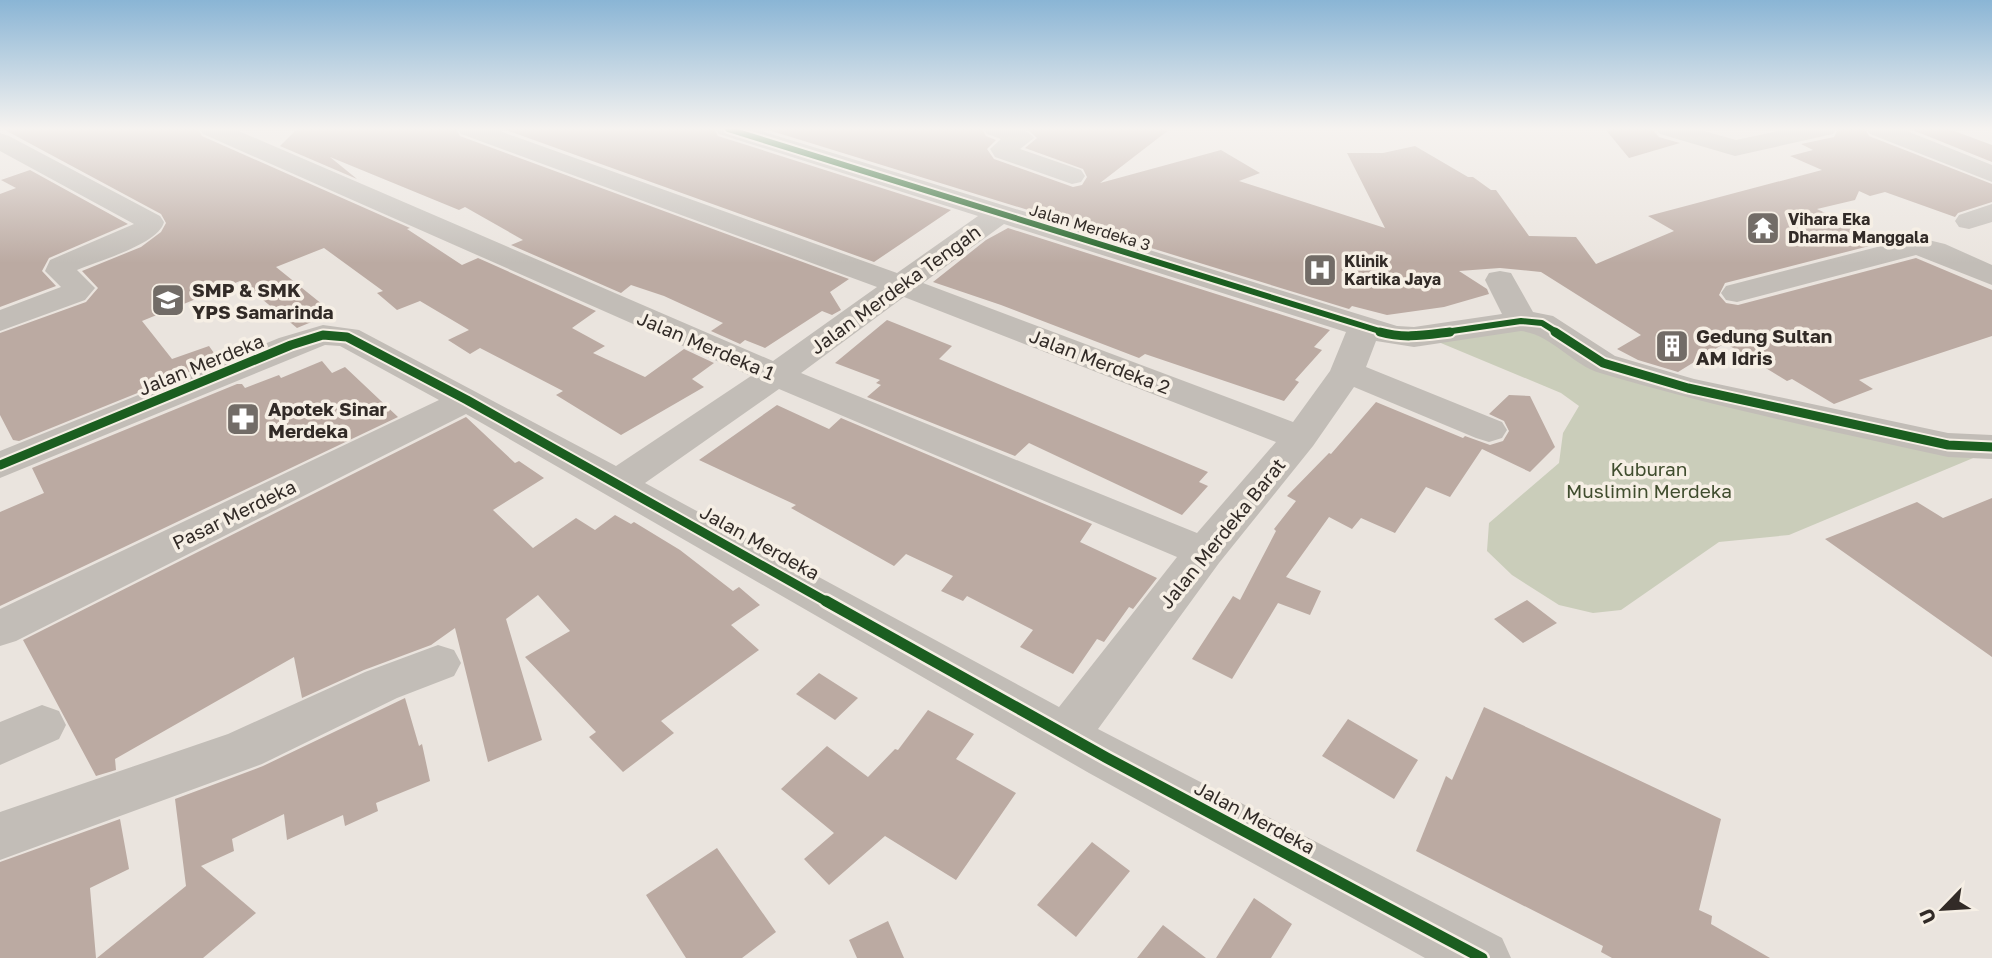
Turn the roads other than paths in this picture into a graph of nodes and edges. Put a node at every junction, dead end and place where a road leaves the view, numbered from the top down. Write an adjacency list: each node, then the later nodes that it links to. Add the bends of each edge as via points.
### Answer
1 (61, 174): 12 (street, via 150,222 149,227 61,266 60,271 79,286 77,291)
2 (328, 174): 16 (street, Jalan Merdeka 1)
3 (593, 174): 10 (street, Jalan Merdeka 2)
4 (871, 174): 7 (street, Jalan Merdeka 3)
5 (1066, 174): 6 (street)
6 (1072, 176)
7 (999, 214): 10 (street, Jalan Merdeka Tengah); 14 (street, Jalan Merdeka 3)
8 (1992, 276): 11 (street, via 1916,246)
9 (1500, 280): 13 (street)
10 (900, 285): 16 (street, Jalan Merdeka Tengah); 19 (street, Jalan Merdeka 2)
11 (1737, 293)
12 (0, 321)
13 (1521, 321): 14 (street, Jalan Merdeka 3, via 1414,337); 20 (street, via 1542,323 1603,363 1688,388 1948,445)
14 (1365, 326): 15 (street, Jalan Merdeka Barat)
15 (1348, 372): 18 (street); 19 (street, Jalan Merdeka Barat)
16 (776, 375): 22 (street, Jalan Merdeka Tengah); 23 (street, Jalan Merdeka 1)
17 (467, 400): 21 (street, Jalan Merdeka, via 347,337 323,335); 22 (street, Jalan Merdeka); 24 (street, Pasar Merdeka)
18 (1489, 430)
19 (1300, 438): 23 (street, Jalan Merdeka Barat)
20 (1992, 447)
21 (0, 466)
22 (618, 483): 26 (street, Jalan Merdeka)
23 (1204, 552): 26 (street, Jalan Merdeka Barat)
24 (0, 629)
25 (438, 663): 27 (street, via 200,767)
26 (1067, 734): 28 (street, Jalan Merdeka)
27 (0, 836)
28 (1482, 958)

